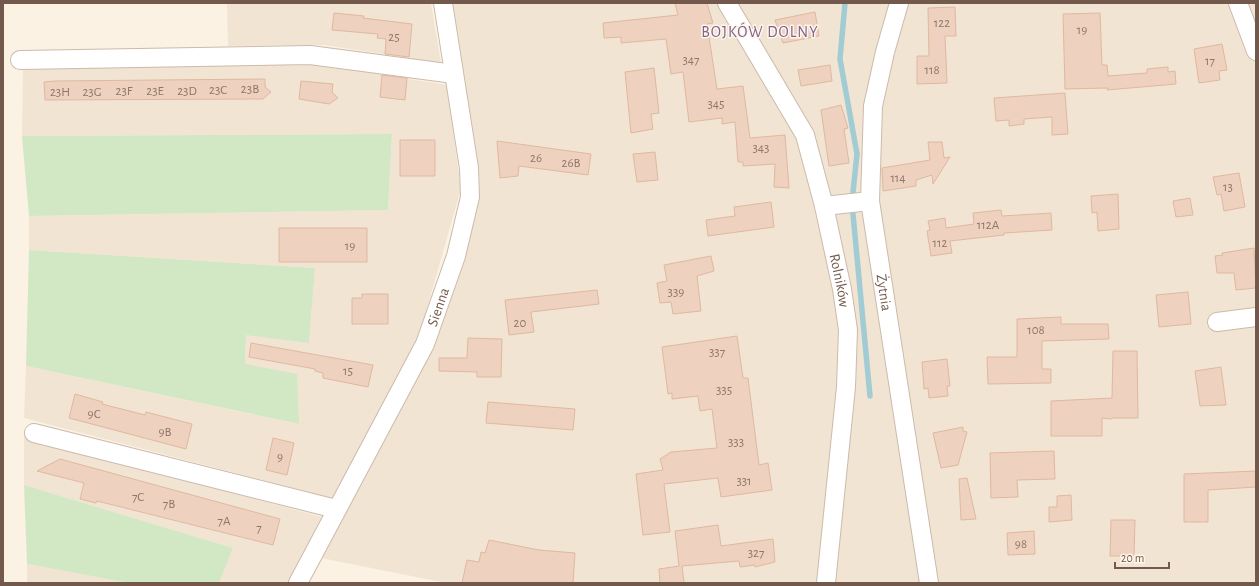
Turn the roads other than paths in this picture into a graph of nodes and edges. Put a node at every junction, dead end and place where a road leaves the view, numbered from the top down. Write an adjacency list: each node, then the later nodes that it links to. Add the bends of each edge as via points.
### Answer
1 (443, 3): 7 (street, Sienna)
2 (727, 3): 9 (street, Rolników, via 805,135)
3 (899, 3): 8 (street, Żytnia, via 873,106)
4 (1238, 3): 5 (street)
5 (1255, 44)
6 (20, 60): 7 (street, via 310,55)
7 (454, 74): 13 (street, Sienna, via 469,168 470,197 456,256 425,344)
8 (870, 201): 9 (street); 16 (street, Żytnia)
9 (824, 206): 15 (street, Rolników, via 848,330 846,388)
10 (1256, 317): 11 (street)
11 (1217, 322)
12 (34, 433): 13 (street)
13 (336, 509): 14 (street, Sienna)
14 (298, 583)
15 (826, 583)
16 (929, 583)

